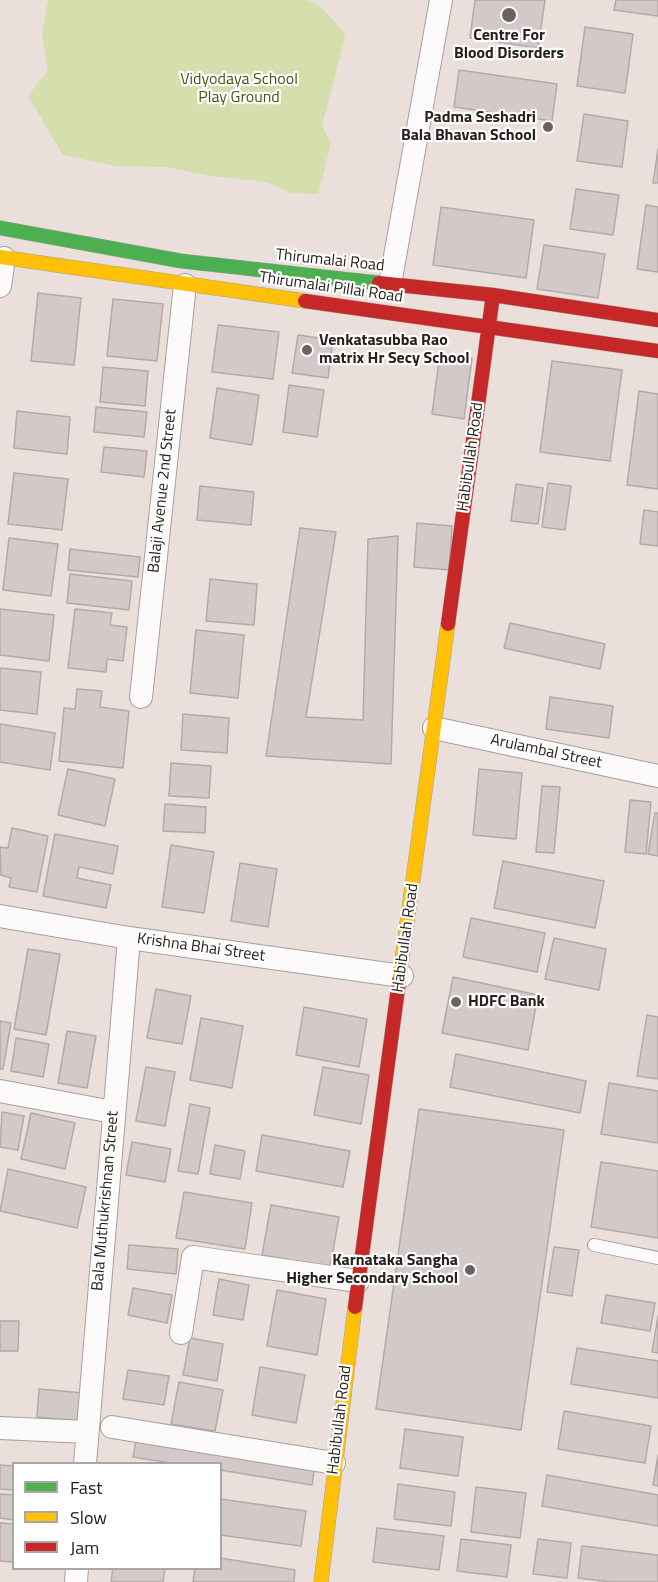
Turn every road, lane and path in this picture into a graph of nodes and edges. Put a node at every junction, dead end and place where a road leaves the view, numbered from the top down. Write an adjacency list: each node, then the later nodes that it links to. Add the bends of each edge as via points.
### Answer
1 (441, 0): 4 (street)
2 (0, 228): 4 (main road, Thirumalai Road, via 181,261)
3 (2, 257): 5 (main road, Thirumalai Pillai Road); 6 (street)
4 (390, 284): 7 (main road, Thirumalai Road)
5 (185, 285): 9 (main road, Thirumalai Pillai Road); 11 (street, Balaji Avenue 2nd Street)
6 (0, 286)
7 (493, 295): 8 (main road, Thirumalai Road); 9 (main road, Habibullah Road)
8 (658, 320)
9 (488, 326): 10 (main road, Thirumalai Pillai Road); 12 (main road, Habibullah Road)
10 (658, 351)
11 (141, 697)
12 (434, 728): 13 (street, Arulambal Street); 16 (main road, Habibullah Road)
13 (658, 776)
14 (0, 916): 15 (street, Krishna Bhai Street)
15 (129, 938): 16 (street, Krishna Bhai Street); 18 (street, Bala Muthukrishnan Street)
16 (402, 976): 21 (main road, Habibullah Road)
17 (0, 1091): 18 (street)
18 (112, 1112): 25 (street, Bala Muthukrishnan Street)
19 (594, 1245): 20 (lane)
20 (658, 1258)
21 (358, 1281): 22 (street, via 194,1257); 27 (main road, Habibullah Road)
22 (181, 1333)
23 (112, 1427): 27 (street)
24 (0, 1428): 25 (street)
25 (87, 1432): 26 (street, Bala Muthukrishnan Street)
26 (85, 1462)
27 (334, 1463): 28 (main road, Habibullah Road)
28 (321, 1582)

